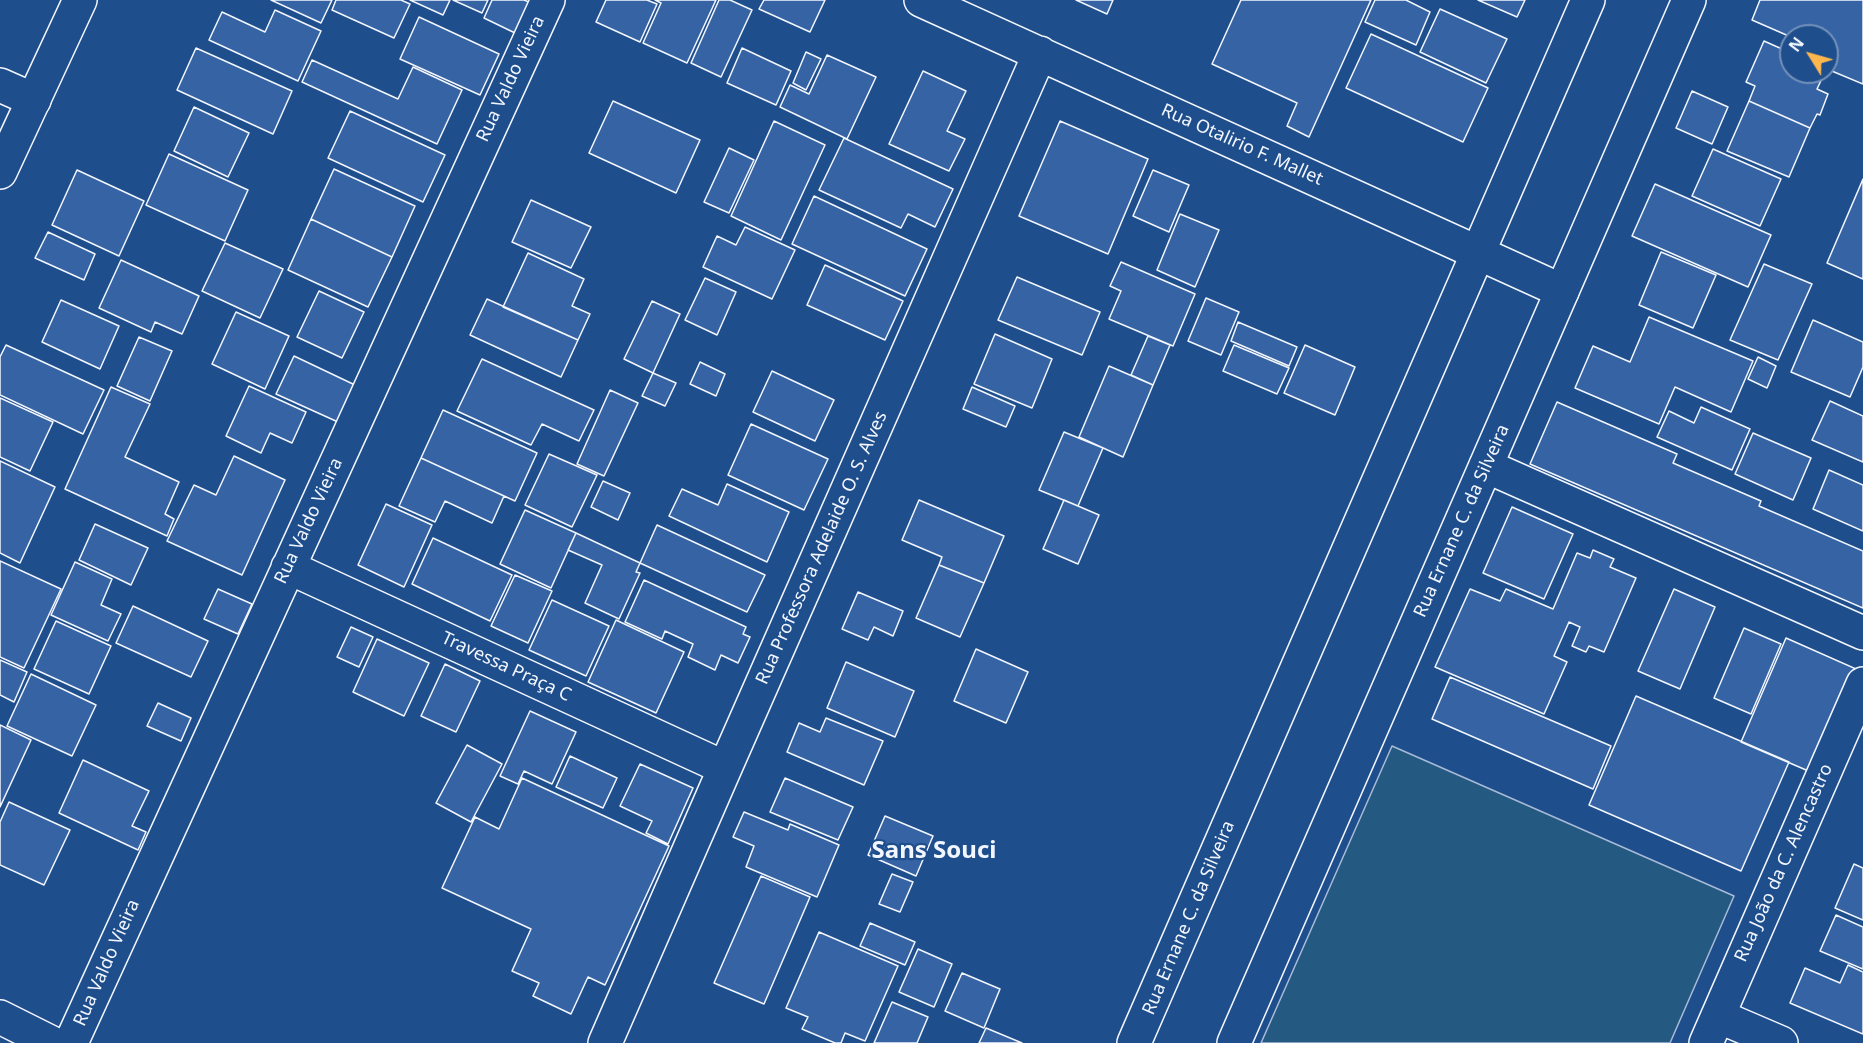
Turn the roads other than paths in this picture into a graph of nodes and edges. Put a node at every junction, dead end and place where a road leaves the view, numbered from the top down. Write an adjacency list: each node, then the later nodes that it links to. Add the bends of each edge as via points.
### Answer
1 (80, 0): 8 (street)
2 (548, 0): 13 (street, Rua Valdo Vieira)
3 (921, 0): 6 (street, Rua Otalirio F. Mallet)
4 (1588, 0): 10 (street, Rua Ernane C. da Silveira)
5 (1689, 0): 11 (street, Rua Ernane C. da Silveira)
6 (1040, 53): 10 (street, Rua Otalirio F. Mallet); 16 (street, Rua Professora Adelaide O. S. Alves)
7 (0, 85): 8 (street)
8 (33, 100): 9 (street)
9 (0, 172)
10 (1478, 252): 11 (street, Rua Otalirio F. Mallet); 22 (street, Rua Ernane C. da Silveira)
11 (1562, 291): 12 (street, Rua Ernane C. da Silveira)
12 (1486, 466): 14 (street); 23 (street, Rua Ernane C. da Silveira)
13 (288, 567): 16 (street, Travessa Praça C); 20 (street, Rua Valdo Vieira)
14 (1863, 633)
15 (1863, 684): 18 (street, Rua João da C. Alencastro)
16 (724, 768): 21 (street, Rua Professora Adelaide O. S. Alves)
17 (0, 1017): 19 (street)
18 (1712, 1029): 24 (street)
19 (52, 1043)
20 (71, 1043)
21 (605, 1043)
22 (1134, 1043)
23 (1234, 1043)
24 (1781, 1043)

